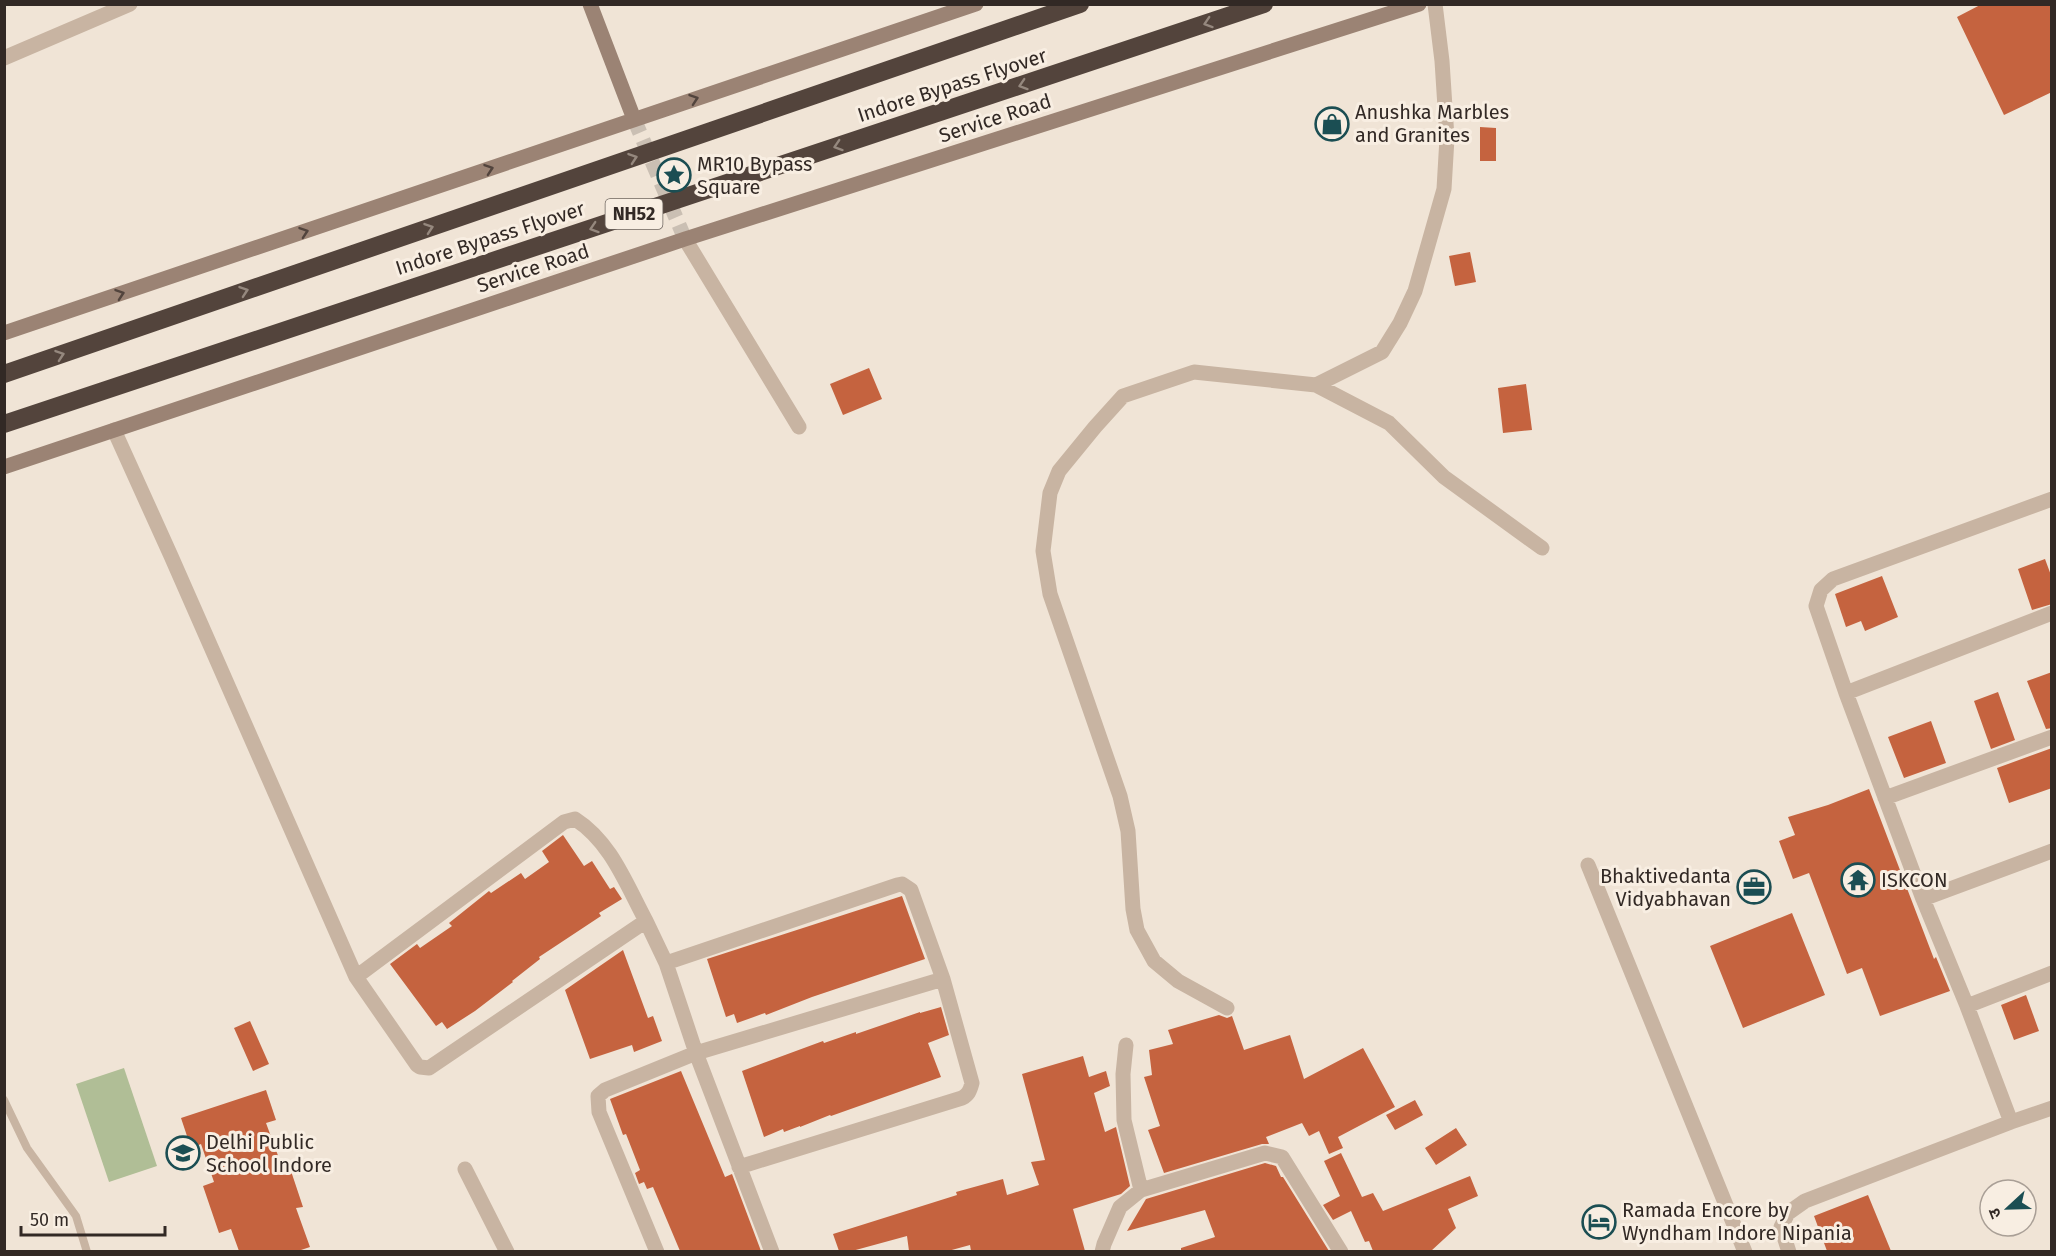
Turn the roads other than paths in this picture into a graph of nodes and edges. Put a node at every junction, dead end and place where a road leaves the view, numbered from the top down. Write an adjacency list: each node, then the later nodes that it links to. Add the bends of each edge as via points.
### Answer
1 (130, 4): 8 (street)
2 (590, 4): 9 (street)
3 (976, 4): 9 (street, one-way to 3)
4 (1080, 4): 12 (highway, Indore Bypass Flyover, one-way to 4, bridge)
5 (1264, 4): 14 (highway, Indore Bypass Flyover / NH52, one-way to 14, bridge)
6 (1419, 4): 10 (street, Service Road)
7 (1435, 4): 13 (street, via 1447,138 1444,189 1415,291 1382,352)
8 (4, 58)
9 (634, 119): 11 (street, one-way to 9)
10 (685, 238): 15 (street); 16 (street, Service Road)
11 (4, 333)
12 (4, 374)
13 (1316, 385): 19 (street, via 1389,423 1444,477); 33 (street, via 1194,372 1123,396 1059,471 1050,493 1044,551 1050,594 1120,796 1128,831 1137,930 1154,961 1178,981)
14 (4, 424)
15 (799, 427)
16 (114, 430): 17 (street, Service Road); 30 (street)
17 (4, 467)
18 (2052, 499): 21 (street, via 1833,579 1821,590 1816,606)
19 (1542, 548)
20 (2052, 613): 21 (street)
21 (1846, 693): 23 (street)
22 (2052, 737): 23 (street)
23 (1885, 798): 26 (street)
24 (2052, 851): 26 (street)
25 (1588, 865): 48 (street)
26 (1923, 899): 32 (street)
27 (646, 921): 28 (street); 30 (street, via 429,1068 417,1065); 30 (street, via 605,845 575,819 564,822)
28 (666, 963): 31 (street, via 902,884 911,890); 35 (street)
29 (2052, 973): 32 (street)
30 (356, 977)
31 (943, 979): 35 (street); 39 (street, via 972,1083 966,1095)
32 (1967, 1006): 38 (street)
33 (1227, 1008)
34 (1126, 1045): 41 (street, via 1124,1120)
35 (696, 1053): 39 (street); 44 (street, via 598,1096 599,1112)
36 (4, 1100): 42 (lane, via 27,1148 76,1216)
37 (2052, 1108): 38 (street)
38 (2011, 1122): 49 (street, via 1806,1202 1788,1214 1781,1227)
39 (739, 1167): 45 (street)
40 (465, 1169): 43 (street)
41 (1141, 1190): 46 (street, via 1120,1207); 47 (street, via 1265,1153 1282,1157)
42 (87, 1251)
43 (507, 1251)
44 (657, 1251)
45 (772, 1251)
46 (1102, 1251)
47 (1341, 1251)
48 (1745, 1251)
49 (1789, 1251)

